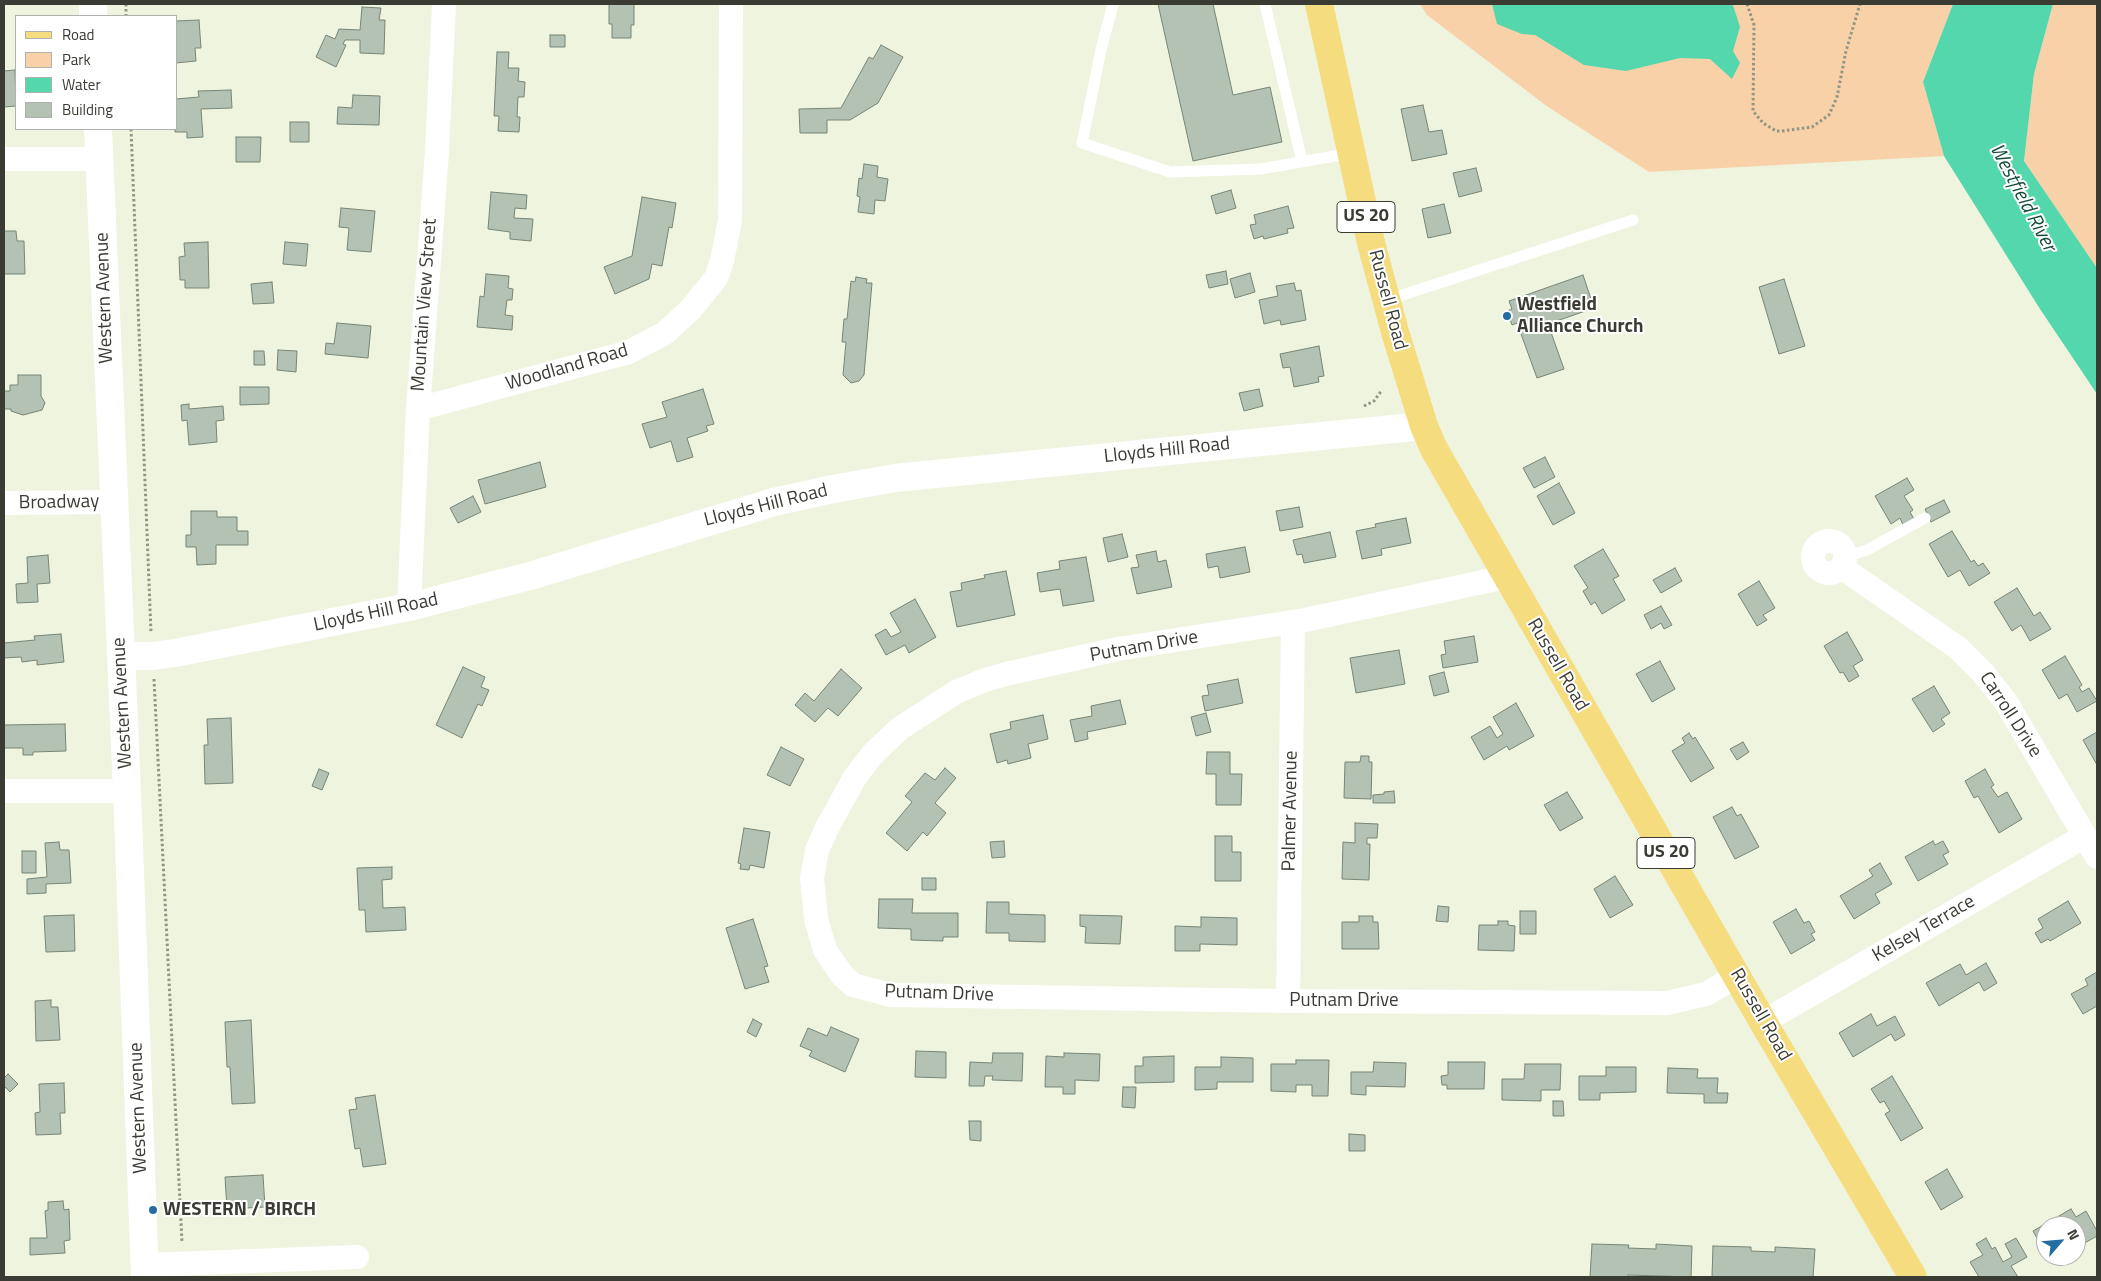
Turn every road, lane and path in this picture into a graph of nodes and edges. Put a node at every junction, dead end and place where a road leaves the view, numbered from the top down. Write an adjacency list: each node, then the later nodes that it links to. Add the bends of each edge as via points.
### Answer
1 (444, 4): 16 (street, Mountain View Street)
2 (731, 4): 16 (street, Woodland Road, via 730,220 716,278 691,309 665,333 629,352)
3 (1113, 4): 13 (lane, via 1082,143 1170,172 1261,169)
4 (1265, 4): 13 (lane)
5 (1320, 4): 10 (main road, Russell Road / US 20)
6 (1747, 4): 7 (path, via 1754,25 1752,106 1756,117 1776,131 1812,127 1829,115 1837,97)
7 (1860, 4)
8 (98, 130): 11 (main road, Western Avenue)
9 (131, 130): 25 (path)
10 (1352, 153): 13 (lane); 15 (main road, Russell Road / US 20)
11 (99, 158): 12 (street); 18 (main road, Western Avenue)
12 (4, 159)
13 (1302, 162)
14 (1633, 220): 15 (lane)
15 (1386, 300): 17 (main road, Russell Road / US 20)
16 (418, 409): 23 (street, Mountain View Street)
17 (1424, 426): 22 (main road, Russell Road / US 20, via 1447,474); 23 (main road, Lloyds Hill Road, via 895,478 833,489 774,502 530,576)
18 (114, 502): 19 (street, Broadway); 26 (main road, Western Avenue)
19 (4, 504)
20 (1925, 518): 21 (lane)
21 (1843, 562): 30 (street, Carroll Drive, via 1958,648 1984,673 2006,702)
22 (1506, 577): 24 (street, Putnam Drive); 32 (main road, Russell Road / US 20)
23 (409, 607): 26 (main road, Lloyds Hill Road, via 184,651 153,656)
24 (1294, 622): 33 (street, Palmer Avenue); 33 (street, Putnam Drive, via 1118,650 1006,674 956,692 899,729 862,767 817,850 812,878 816,918 825,950 842,975 865,989 900,995)
25 (152, 637)
26 (121, 656): 28 (main road, Western Avenue)
27 (154, 687): 36 (path)
28 (127, 790): 29 (street); 37 (main road, Western Avenue)
29 (4, 791)
30 (2085, 836): 31 (street, Carroll Drive); 34 (street, Kelsey Terrace)
31 (2097, 857)
32 (1737, 976): 33 (street, Putnam Drive, via 1706,994 1667,1003); 34 (main road, Russell Road / US 20)
33 (1288, 1001)
34 (1763, 1022): 38 (main road, Russell Road / US 20)
35 (357, 1257): 36 (street)
36 (183, 1264): 37 (street)
37 (145, 1271)
38 (1913, 1277)

